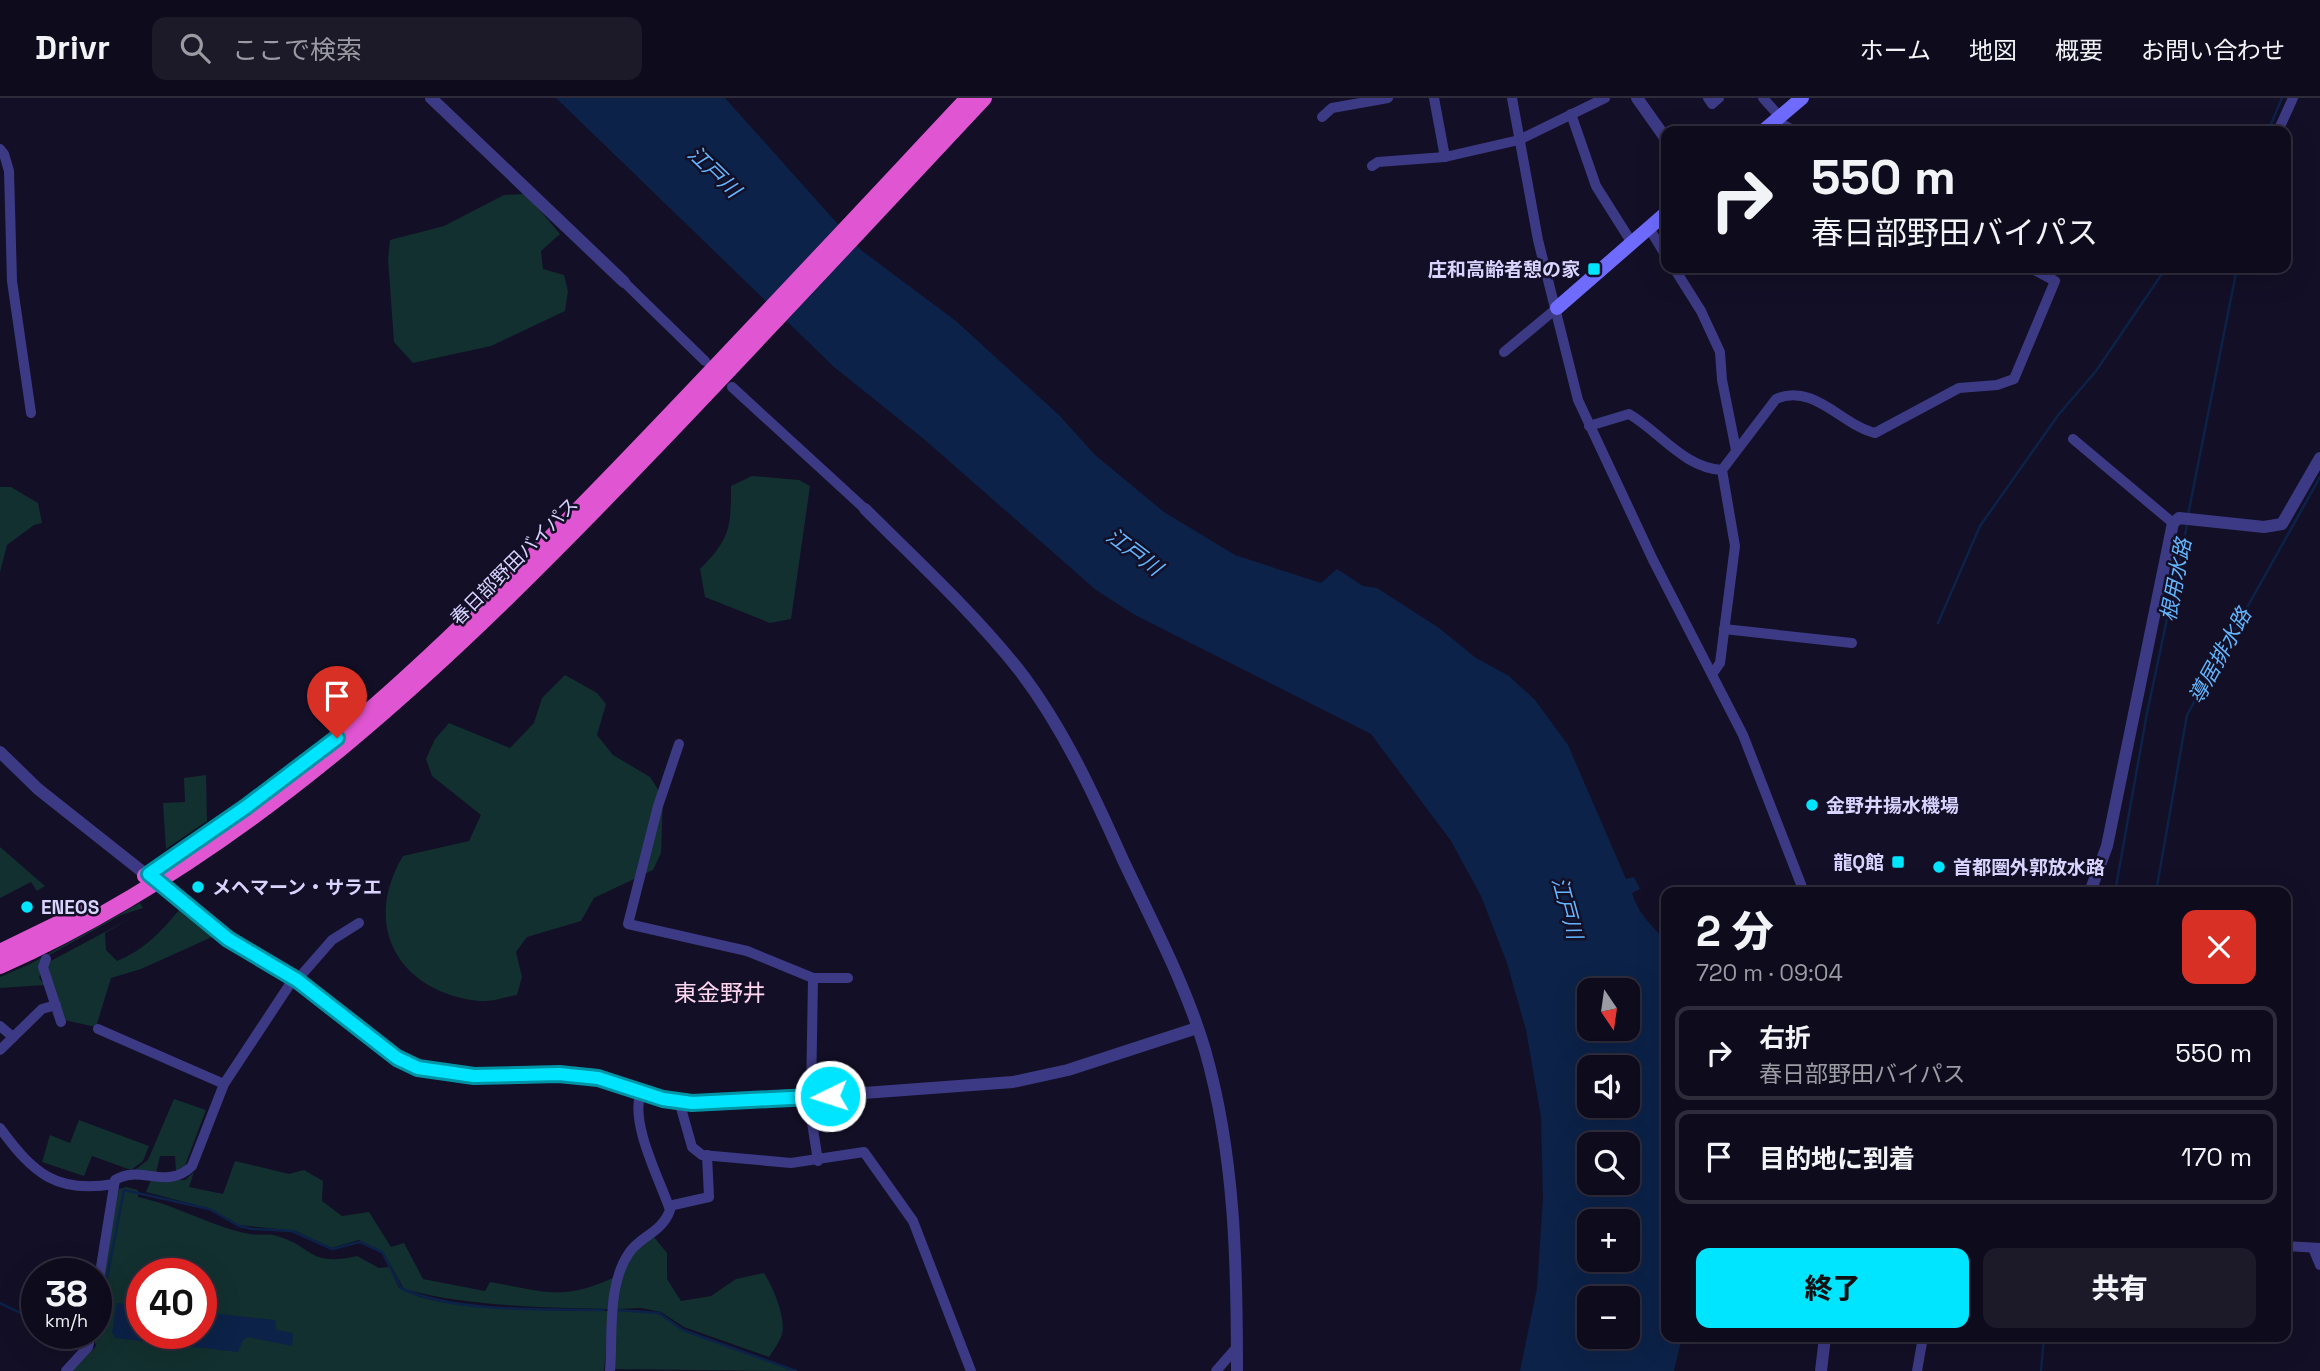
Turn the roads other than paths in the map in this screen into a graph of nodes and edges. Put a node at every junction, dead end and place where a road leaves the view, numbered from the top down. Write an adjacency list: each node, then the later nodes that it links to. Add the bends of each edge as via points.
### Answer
1 (431, 98): 32 (street)
2 (968, 98): 34 (highway, 春日部野田バイパス)
3 (984, 98): 34 (highway, 春日部野田バイパス)
4 (1388, 98): 14 (street)
5 (1434, 98): 24 (street)
6 (1512, 98): 22 (street)
7 (1605, 98): 15 (street)
8 (1637, 98): 21 (street)
9 (1707, 98): 10 (street, via 1712,104)
10 (1719, 98)
11 (1763, 98): 17 (street)
12 (1802, 98): 17 (main road)
13 (2293, 98): 20 (street)
14 (1367, 100): 16 (street, via 1332,108)
15 (1571, 114): 22 (street); 28 (street, via 1596,186)
16 (1322, 117)
17 (1778, 119): 18 (main road); 19 (street)
18 (1769, 126)
19 (1788, 126)
20 (2280, 126)
21 (1661, 132)
22 (1519, 140): 24 (street); 33 (street, via 1538,240)
23 (0, 149): 38 (street, via 9,171 12,281)
24 (1445, 157): 25 (street)
25 (1372, 166)
26 (1661, 218): 27 (main road)
27 (1649, 228): 28 (main road); 29 (street)
28 (1632, 243): 33 (main road)
29 (1661, 248)
30 (1677, 273): 41 (street, via 1720,352)
31 (2040, 273): 41 (street, via 2055,281 2014,379 1959,388 1875,433 1859,429 1810,398 1783,395)
32 (624, 282): 36 (street)
33 (1557, 308): 35 (street); 39 (street, via 1578,400)
34 (739, 352): 51 (highway, 春日部野田バイパス, via 539,568 475,630 344,747 255,817)
35 (1504, 352)
36 (705, 361)
37 (732, 387): 44 (street)
38 (31, 413)
39 (1589, 426): 43 (street, via 1629,414 1672,449); 48 (street)
40 (2073, 439): 45 (street)
41 (1736, 450): 43 (street)
42 (2320, 458): 45 (street, via 2282,524 2264,527 2179,518)
43 (1722, 470): 46 (street, via 1735,546)
44 (865, 509): 64 (street, via 958,602 1034,693 1099,807)
45 (2173, 523): 53 (street, via 2107,846)
46 (1724, 629): 47 (street); 48 (street, via 1720,663)
47 (1852, 643)
48 (1713, 673): 52 (street, via 1752,753)
49 (679, 744): 58 (street, via 628,924 747,951)
50 (1, 755): 51 (street)
51 (153, 877): 55 (highway, 春日部野田バイパス); 57 (highway, 春日部野田バイパス); 60 (street, via 228,939)
52 (1802, 887)
53 (2094, 887)
54 (359, 923): 60 (street, via 332,940)
55 (0, 952)
56 (46, 959): 61 (street, via 43,967)
57 (0, 966)
58 (813, 978): 59 (street); 70 (street)
59 (848, 978)
60 (296, 979): 68 (street); 69 (street, via 397,1058 418,1068 474,1076 598,1078)
61 (56, 1005): 62 (street); 66 (street, via 42,1009)
62 (61, 1022)
63 (0, 1026): 66 (street)
64 (1197, 1028): 70 (street, via 1029,1079); 83 (street, via 1225,1138 1235,1239)
65 (98, 1029): 68 (street)
66 (13, 1037): 67 (street)
67 (0, 1050)
68 (224, 1084): 75 (street, via 192,1166 182,1176 120,1177)
69 (641, 1092): 71 (street); 76 (street, via 637,1102 646,1143 662,1197)
70 (810, 1097): 71 (street, via 714,1104); 74 (street)
71 (679, 1101): 73 (street, via 692,1147)
72 (0, 1128): 75 (street, via 20,1156 53,1182 90,1188)
73 (707, 1155): 74 (street, via 768,1162); 76 (street, via 709,1196)
74 (818, 1161): 87 (street, via 864,1152 894,1191 913,1221)
75 (114, 1184): 79 (street)
76 (670, 1206): 86 (street, via 662,1224 630,1251 621,1269 613,1305)
77 (2291, 1247): 78 (street)
78 (2317, 1248): 80 (street)
79 (102, 1258)
80 (2320, 1265)
81 (1824, 1342): 90 (street)
82 (1922, 1342): 91 (street)
83 (1237, 1347): 88 (street); 89 (street)
84 (86, 1349): 85 (street)
85 (66, 1371)
86 (610, 1371)
87 (971, 1371)
88 (1216, 1371)
89 (1237, 1371)
90 (1821, 1371)
91 (1917, 1371)

